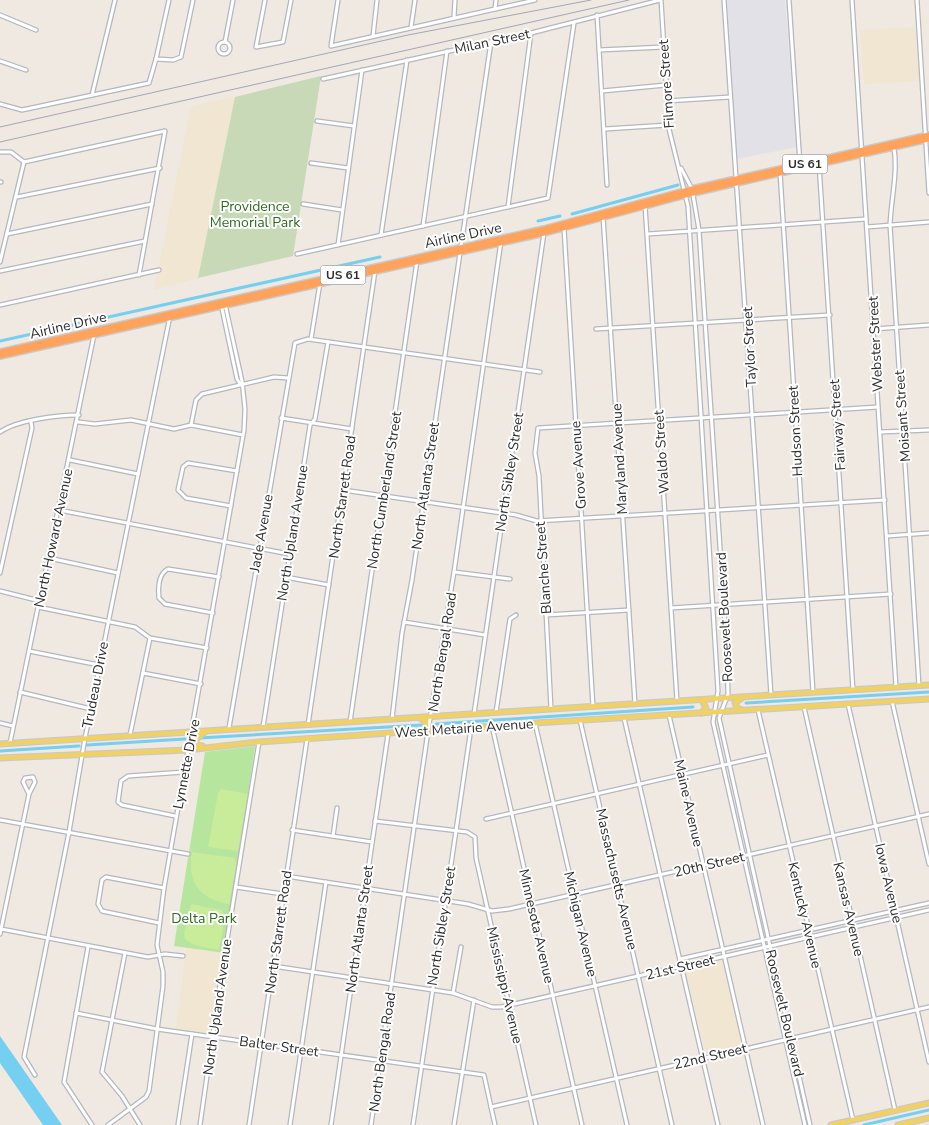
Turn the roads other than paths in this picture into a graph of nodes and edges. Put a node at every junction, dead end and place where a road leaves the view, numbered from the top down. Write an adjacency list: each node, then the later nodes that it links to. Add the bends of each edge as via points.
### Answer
1 (115, 0): 40 (street)
2 (169, 0): 32 (street)
3 (193, 0): 32 (street, via 181,57)
4 (233, 0): 27 (street)
5 (265, 0): 6 (street, via 256,47 283,42)
6 (291, 0)
7 (338, 0): 26 (street, via 331,46)
8 (377, 0): 26 (street)
9 (415, 0): 23 (street)
10 (455, 0): 21 (street)
11 (496, 0): 18 (street)
12 (535, 0): 18 (street)
13 (661, 0): 20 (street, Milan Street); 29 (street, Filmore Street)
14 (724, 0): 41 (street, Taylor Street)
15 (789, 0): 56 (street)
16 (852, 0): 51 (street, Webster Street)
17 (917, 0): 48 (street)
18 (495, 8): 21 (street)
19 (0, 15): 24 (street)
20 (597, 15): 22 (street, Milan Street); 30 (street)
21 (454, 18): 23 (street)
22 (574, 22): 25 (street, Milan Street); 70 (street, via 548,198)
23 (411, 27): 26 (street)
24 (36, 30)
25 (531, 33): 28 (street, Milan Street); 70 (street)
26 (373, 36)
27 (225, 42)
28 (490, 42): 31 (street, Milan Street); 72 (street, North Atlanta Street)
29 (664, 47): 30 (street); 38 (street, Filmore Street)
30 (599, 50): 39 (street)
31 (447, 51): 33 (street, Milan Street); 79 (street)
32 (156, 59): 40 (street, via 148,83)
33 (406, 60): 36 (street, Milan Street); 88 (street)
34 (0, 61): 35 (street)
35 (26, 70)
36 (362, 70): 37 (street, Milan Street); 46 (street)
37 (323, 79)
38 (666, 85): 39 (street); 42 (street, Filmore Street)
39 (602, 91): 47 (street)
40 (92, 95): 43 (street, via 18,110)
41 (730, 97): 42 (street); 61 (street, Taylor Street)
42 (667, 100): 45 (street, Filmore Street)
43 (0, 104)
44 (317, 121): 46 (street)
45 (668, 125): 47 (street); 55 (street, Filmore Street)
46 (354, 126): 58 (street)
47 (605, 129): 62 (street)
48 (927, 137): 49 (highway, Airline Drive / US 61); 51 (highway, Airline Drive / US 61); 59 (street)
49 (894, 147): 51 (highway, Airline Drive / US 61); 78 (street, Moisant Street, via 896,164)
50 (0, 152): 52 (street, via 11,152)
51 (863, 152): 53 (highway, Airline Drive / US 61); 74 (street, Webster Street)
52 (24, 162): 57 (street, via 165,131); 66 (street)
53 (819, 162): 56 (highway, Airline Drive / US 61); 75 (street, Fairway Street)
54 (311, 163): 58 (street)
55 (679, 166): 63 (street, Filmore Street); 64 (street, Filmore Street)
56 (801, 167): 60 (highway, Airline Drive / US 61)
57 (160, 168): 66 (street); 67 (street)
58 (348, 168): 71 (street)
59 (928, 170): 65 (street)
60 (780, 171): 61 (highway, Airline Drive / US 61); 77 (street, Hudson Street)
61 (737, 181): 63 (highway, Airline Drive / US 61); 81 (street, Taylor Street)
62 (607, 185)
63 (692, 191): 64 (highway, Airline Drive / US 61); 83 (street, Roosevelt Boulevard)
64 (685, 193): 69 (highway, Airline Drive / US 61); 85 (street, Roosevelt Boulevard)
65 (929, 193)
66 (16, 197): 86 (street)
67 (152, 204): 86 (street); 89 (street)
68 (304, 204): 71 (street)
69 (645, 204): 73 (highway, Airline Drive / US 61); 87 (street, Waldo Street)
70 (508, 207): 72 (street)
71 (343, 210): 91 (street)
72 (464, 216): 79 (street); 92 (street, North Atlanta Street)
73 (603, 216): 80 (highway, Airline Drive / US 61); 113 (street, Maryland Avenue)
74 (866, 219): 75 (street); 82 (street, Webster Street)
75 (824, 222): 77 (street); 103 (street, Fairway Street)
76 (929, 222): 78 (street)
77 (782, 224): 81 (street); 105 (street, Hudson Street)
78 (890, 225): 82 (street); 111 (street, Moisant Street)
79 (423, 226): 88 (street)
80 (564, 226): 84 (highway, Airline Drive / US 61); 144 (street, Grove Avenue)
81 (741, 227): 83 (street); 106 (street, Taylor Street)
82 (867, 227): 114 (street, Webster Street)
83 (699, 230): 85 (street); 108 (street, Roosevelt Boulevard)
84 (544, 231): 90 (highway, Airline Drive / US 61); 125 (street, North Sibley Street)
85 (689, 231): 87 (street); 107 (street, Roosevelt Boulevard)
86 (7, 234): 95 (street)
87 (648, 234): 110 (street, Waldo Street)
88 (381, 235): 91 (street)
89 (145, 240): 98 (street); 99 (street)
90 (501, 240): 92 (highway, Airline Drive / US 61); 124 (street, North Bengal Road)
91 (338, 245): 93 (street)
92 (460, 249): 94 (highway, Airline Drive / US 61); 123 (street, North Atlanta Street)
93 (297, 254)
94 (417, 259): 97 (highway, Airline Drive / US 61); 121 (street, North Cumberland Street)
95 (0, 262)
96 (159, 270): 99 (street)
97 (375, 270): 100 (highway, Airline Drive / US 61); 120 (street, North Starrett Road)
98 (0, 271)
99 (139, 275): 102 (street)
100 (320, 282): 101 (highway, Airline Drive / US 61); 118 (street)
101 (223, 304): 104 (highway, Airline Drive / US 61); 115 (street, Lynnette Drive); 116 (street, Lynnette Drive)
102 (0, 305)
103 (830, 315): 105 (street); 130 (street, Fairway Street)
104 (170, 316): 117 (highway, Airline Drive / US 61); 142 (street, Trudeau Drive)
105 (788, 318): 106 (street); 131 (street, Hudson Street)
106 (747, 320): 108 (street); 132 (street, Taylor Street)
107 (695, 324): 108 (street); 110 (street); 136 (street, Roosevelt Boulevard)
108 (705, 324): 134 (street, Roosevelt Boulevard)
109 (929, 325): 111 (street)
110 (654, 326): 113 (street); 137 (street, Waldo Street)
111 (896, 327): 114 (street); 147 (street, Moisant Street)
112 (596, 329): 113 (street)
113 (611, 329): 141 (street, Maryland Avenue)
114 (874, 329): 129 (street, Webster Street)
115 (231, 330): 116 (street); 128 (street, Lynnette Drive)
116 (227, 331): 128 (street, Lynnette Drive)
117 (95, 333): 122 (highway, Airline Drive / US 61); 133 (street, North Howard Avenue)
118 (311, 339): 119 (street); 127 (street, Jade Avenue, via 294,344)
119 (328, 341): 120 (street); 140 (street, North Upland Avenue)
120 (364, 346): 121 (street); 145 (street, North Starrett Road)
121 (404, 352): 123 (street); 155 (street, North Cumberland Street)
122 (0, 354)
123 (444, 358): 124 (street); 157 (street, North Atlanta Street)
124 (484, 364): 125 (street); 161 (street, North Bengal Road)
125 (524, 371): 126 (street); 166 (street, North Sibley Street)
126 (540, 372)
127 (288, 378): 128 (street, via 274,377); 135 (street, Jade Avenue)
128 (241, 385): 143 (street, via 202,394 196,400); 150 (street, Lynnette Drive, via 245,409)
129 (878, 407): 130 (street); 149 (street, Webster Street)
130 (836, 409): 131 (street); 158 (street, Fairway Street)
131 (795, 411): 132 (street); 159 (street, Hudson Street)
132 (753, 414): 134 (street); 162 (street, Taylor Street)
133 (79, 415): 138 (street); 139 (street, North Howard Avenue)
134 (711, 417): 136 (street); 164 (street, Roosevelt Boulevard)
135 (281, 418): 140 (street); 176 (street, Jade Avenue)
136 (701, 418): 137 (street); 165 (street, Roosevelt Boulevard)
137 (658, 420): 141 (street); 167 (street, Waldo Street)
138 (31, 422): 148 (street); 180 (street)
139 (78, 422): 142 (street, via 94,424 124,420); 151 (street, North Howard Avenue)
140 (312, 422): 145 (street); 177 (street, North Upland Avenue)
141 (617, 423): 144 (street); 168 (street, Maryland Avenue)
142 (149, 424): 143 (street, via 174,429); 153 (street, Trudeau Drive)
143 (190, 425): 150 (street)
144 (576, 425): 169 (street, Grove Avenue); 170 (street, Blanche Street, via 538,428 535,453 539,476)
145 (352, 428): 154 (street, North Starrett Road)
146 (929, 430): 147 (street)
147 (903, 431): 149 (street); 173 (street, Moisant Street)
148 (0, 432)
149 (880, 432): 156 (street, Webster Street)
150 (243, 435): 152 (street, Lynnette Drive)
151 (70, 460): 153 (street); 163 (street, North Howard Avenue)
152 (237, 471): 160 (street, Lynnette Drive); 160 (street, via 188,463 183,467 178,490 186,498)
153 (138, 474): 171 (street, Trudeau Drive)
154 (343, 490): 155 (street); 186 (street, North Starrett Road)
155 (383, 495): 157 (street); 246 (street, North Cumberland Street)
156 (884, 500): 158 (street); 174 (street, Webster Street)
157 (422, 501): 161 (street); 203 (street, North Atlanta Street)
158 (842, 502): 159 (street); 189 (street, Fairway Street)
159 (800, 505): 162 (street); 190 (street, Hudson Street)
160 (231, 506): 175 (street, Lynnette Drive)
161 (462, 506): 166 (street); 179 (street, North Bengal Road)
162 (758, 508): 164 (street); 192 (street, Taylor Street)
163 (59, 510): 171 (street); 178 (street, North Howard Avenue)
164 (717, 510): 165 (street); 193 (street, Roosevelt Boulevard)
165 (706, 511): 167 (street); 194 (street, Roosevelt Boulevard)
166 (502, 512): 170 (street); 184 (street, North Sibley Street)
167 (665, 514): 168 (street); 196 (street, Waldo Street)
168 (622, 516): 169 (street); 197 (street, Maryland Avenue)
169 (581, 519): 170 (street); 199 (street, Grove Avenue)
170 (539, 521): 201 (street, Blanche Street)
171 (128, 523): 175 (street); 181 (street, Trudeau Drive)
172 (929, 533): 173 (street)
173 (910, 534): 174 (street); 213 (street, Moisant Street)
174 (887, 536): 188 (street, Webster Street)
175 (225, 542): 176 (street); 182 (street, Lynnette Drive)
176 (259, 548): 177 (street); 252 (street, Jade Avenue)
177 (289, 554): 183 (street, North Upland Avenue)
178 (49, 558): 181 (street); 191 (street, North Howard Avenue)
179 (454, 572): 184 (street); 204 (street, North Bengal Road)
180 (0, 573)
181 (118, 573): 202 (street, Trudeau Drive)
182 (219, 577): 198 (street, Lynnette Drive); 198 (street, via 168,569 161,575 158,591 165,604)
183 (285, 577): 186 (street); 251 (street, North Upland Avenue)
184 (493, 578): 185 (street); 205 (street, North Sibley Street)
185 (510, 579)
186 (329, 585): 249 (street, North Starrett Road)
187 (0, 591): 191 (street)
188 (890, 594): 189 (street); 214 (street, Webster Street)
189 (848, 596): 190 (street); 215 (street, Fairway Street)
190 (806, 598): 192 (street); 217 (street, Hudson Street)
191 (40, 601): 195 (street, North Howard Avenue)
192 (765, 601): 193 (street); 218 (street, Taylor Street)
193 (723, 604): 194 (street); 221 (street, Roosevelt Boulevard)
194 (712, 605): 196 (street); 220 (street, Roosevelt Boulevard)
195 (38, 607): 202 (street); 208 (street, North Howard Avenue)
196 (671, 608): 224 (street, Waldo Street)
197 (629, 610): 199 (street); 226 (street, Maryland Avenue)
198 (213, 613): 207 (street, Lynnette Drive)
199 (587, 613): 201 (street); 228 (street, Grove Avenue)
200 (516, 615): 236 (street, via 510,619)
201 (546, 615): 231 (street, Blanche Street)
202 (108, 622): 206 (street, via 135,627); 209 (street, Trudeau Drive)
203 (404, 622): 204 (street); 243 (street, North Atlanta Street)
204 (445, 629): 205 (street); 240 (street, North Bengal Road)
205 (485, 635): 238 (street, North Sibley Street)
206 (150, 638): 207 (street); 210 (street)
207 (207, 648): 211 (street, Lynnette Drive)
208 (29, 650): 209 (street); 216 (street, North Howard Avenue)
209 (100, 666): 230 (street, Trudeau Drive)
210 (143, 673): 211 (street); 259 (street)
211 (201, 684): 255 (street, Lynnette Drive)
212 (929, 685): 213 (main road, West Metairie Avenue)
213 (920, 686): 214 (main road, West Metairie Avenue)
214 (896, 687): 215 (main road, West Metairie Avenue)
215 (853, 690): 217 (main road, West Metairie Avenue)
216 (20, 692): 230 (street); 248 (street, North Howard Avenue)
217 (813, 692): 218 (main road, West Metairie Avenue)
218 (771, 695): 219 (main road, West Metairie Avenue)
219 (745, 697): 221 (main road, West Metairie Avenue); 233 (main road, via 735,703)
220 (718, 698): 221 (main road, West Metairie Avenue); 223 (main road, West Metairie Avenue); 234 (street, Roosevelt Boulevard)
221 (726, 698): 235 (street, Roosevelt Boulevard)
222 (929, 699): 225 (main road, West Metairie Avenue)
223 (700, 700): 224 (main road, West Metairie Avenue); 237 (main road, via 706,708)
224 (677, 701): 226 (main road, West Metairie Avenue)
225 (892, 701): 227 (main road, West Metairie Avenue); 282 (street)
226 (635, 704): 228 (main road, West Metairie Avenue)
227 (848, 704): 229 (main road, West Metairie Avenue); 288 (street, Iowa Avenue)
228 (593, 707): 231 (main road, West Metairie Avenue)
229 (804, 707): 232 (main road, West Metairie Avenue); 293 (street, Kansas Avenue)
230 (91, 709): 260 (street, Trudeau Drive)
231 (551, 709): 236 (main road, West Metairie Avenue)
232 (758, 710): 233 (main road, West Metairie Avenue); 268 (street, Kentucky Avenue)
233 (744, 711): 235 (main road, West Metairie Avenue)
234 (714, 712): 235 (main road, West Metairie Avenue); 237 (main road, West Metairie Avenue); 271 (street, Roosevelt Boulevard)
235 (720, 712): 270 (street, Roosevelt Boulevard)
236 (496, 713): 238 (main road, West Metairie Avenue)
237 (700, 713): 239 (main road, West Metairie Avenue)
238 (474, 714): 240 (main road, West Metairie Avenue)
239 (669, 715): 242 (main road, West Metairie Avenue); 273 (street, Maine Avenue)
240 (432, 717): 241 (main road, West Metairie Avenue); 256 (street, North Bengal Road)
241 (420, 718): 243 (main road, West Metairie Avenue); 257 (main road, via 426,726)
242 (624, 718): 244 (main road, West Metairie Avenue); 274 (street)
243 (392, 720): 246 (main road, West Metairie Avenue)
244 (580, 720): 247 (main road, West Metairie Avenue); 276 (street, Massachusetts Avenue)
245 (0, 722): 248 (street)
246 (350, 723): 249 (main road, West Metairie Avenue)
247 (535, 723): 250 (main road, West Metairie Avenue); 277 (street, Michigan Avenue)
248 (13, 726): 264 (street, North Howard Avenue)
249 (308, 726): 251 (main road, West Metairie Avenue)
250 (492, 726): 253 (main road, West Metairie Avenue); 279 (street, Minnesota Avenue)
251 (263, 727): 252 (main road, West Metairie Avenue)
252 (229, 728): 254 (main road, West Metairie Avenue)
253 (471, 728): 256 (main road, West Metairie Avenue); 290 (street, North Sibley Street)
254 (214, 729): 255 (main road, West Metairie Avenue); 265 (main road, via 202,733 195,740 197,745)
255 (193, 731): 259 (main road, West Metairie Avenue); 266 (street, Lynnette Drive)
256 (428, 731): 257 (main road, West Metairie Avenue); 287 (street, North Bengal Road)
257 (418, 732): 258 (main road, West Metairie Avenue)
258 (388, 734): 261 (main road, West Metairie Avenue); 285 (street, North Atlanta Street)
259 (130, 735): 260 (main road, West Metairie Avenue)
260 (85, 738): 264 (main road, West Metairie Avenue); 267 (street, Trudeau Drive)
261 (307, 739): 262 (main road, West Metairie Avenue); 289 (street, North Starrett Road)
262 (259, 742): 265 (main road, West Metairie Avenue); 306 (street, North Upland Avenue)
263 (0, 744): 264 (main road, West Metairie Avenue)
264 (10, 744)
265 (209, 747): 266 (main road, West Metairie Avenue)
266 (188, 750): 267 (main road, West Metairie Avenue); 272 (street, Lynnette Drive)
267 (82, 754): 269 (main road, West Metairie Avenue); 291 (street, Trudeau Drive)
268 (768, 755): 270 (street); 295 (street, Kentucky Avenue)
269 (0, 758)
270 (729, 764): 271 (street); 298 (street, Roosevelt Boulevard)
271 (723, 765): 273 (street); 299 (street, Roosevelt Boulevard)
272 (184, 772): 281 (street, Lynnette Drive); 281 (street, via 128,776 121,781 120,804)
273 (682, 774): 274 (street); 301 (street, Maine Avenue)
274 (639, 784): 276 (street); 302 (street)
275 (29, 794): 275 (street, via 23,782 24,778 33,777 35,782); 286 (street)
276 (597, 794): 277 (street); 305 (street, Massachusetts Avenue)
277 (554, 803): 279 (street); 311 (street, Michigan Avenue)
278 (337, 808): 292 (street)
279 (511, 813): 283 (street); 314 (street, Minnesota Avenue)
280 (929, 814): 282 (street, 20th Street)
281 (175, 816): 296 (street, Lynnette Drive)
282 (918, 817): 288 (street, 20th Street); 300 (street)
283 (486, 819)
284 (0, 820): 286 (street)
285 (376, 821): 287 (street); 294 (street, North Atlanta Street)
286 (24, 824): 291 (street); 322 (street)
287 (415, 826): 290 (street); 310 (street, North Bengal Road)
288 (876, 826): 293 (street, 20th Street); 316 (street, Iowa Avenue)
289 (292, 830): 292 (street); 303 (street, North Starrett Road)
290 (456, 831): 312 (street, North Sibley Street); 315 (street, Mississippi Avenue, via 475,837 476,858)
291 (69, 832): 296 (street); 326 (street, Trudeau Drive)
292 (333, 836): 294 (street)
293 (832, 836): 295 (street, 20th Street); 319 (street, Kansas Avenue)
294 (372, 842): 308 (street, North Atlanta Street)
295 (790, 846): 298 (street, 20th Street); 323 (street, Kentucky Avenue)
296 (170, 852): 297 (street); 307 (street, Lynnette Drive)
297 (188, 854)
298 (750, 855): 299 (street, 20th Street); 327 (street, Roosevelt Boulevard)
299 (744, 856): 301 (street, 20th Street); 328 (street, Roosevelt Boulevard)
300 (929, 864)
301 (704, 865): 302 (street, 20th Street); 333 (street, Maine Avenue)
302 (660, 875): 305 (street, 20th Street); 338 (street)
303 (286, 876): 304 (street, 20th Street); 309 (street, North Starrett Road)
304 (326, 882): 308 (street, 20th Street); 341 (street)
305 (618, 884): 311 (street, 20th Street); 342 (street, Massachusetts Avenue)
306 (236, 887): 309 (street); 359 (street, North Upland Avenue)
307 (164, 888): 320 (street, Lynnette Drive); 320 (street, via 106,877 102,880 98,904 102,911)
308 (365, 888): 310 (street, 20th Street); 343 (street, North Atlanta Street)
309 (283, 894): 339 (street, North Starrett Road)
310 (405, 894): 312 (street, 20th Street); 344 (street, North Bengal Road)
311 (575, 894): 314 (street, 20th Street); 345 (street, Michigan Avenue)
312 (445, 900): 315 (street, 20th Street); 346 (street, North Sibley Street)
313 (929, 903): 316 (street, 21st Street)
314 (532, 904): 315 (street, 20th Street, via 509,910); 348 (street, Minnesota Avenue)
315 (488, 909): 350 (street, Mississippi Avenue)
316 (894, 910): 318 (street, Iowa Avenue); 319 (street, 21st Street)
317 (929, 910): 318 (street, 21st Street)
318 (896, 918): 321 (street, 21st Street); 352 (street, Iowa Avenue)
319 (851, 920): 321 (street, Kansas Avenue); 323 (street, 21st Street)
320 (159, 923): 335 (street, Lynnette Drive)
321 (853, 927): 325 (street, 21st Street); 355 (street, Kansas Avenue)
322 (0, 929): 324 (street); 326 (street)
323 (809, 930): 325 (street, Kentucky Avenue); 327 (street, 21st Street)
324 (0, 934)
325 (810, 937): 331 (street, 21st Street); 357 (street, Kentucky Avenue)
326 (48, 938): 329 (street); 372 (street, Trudeau Drive, via 24,1057)
327 (768, 940): 328 (street, 21st Street); 331 (street, Roosevelt Boulevard)
328 (763, 941): 332 (street, Roosevelt Boulevard); 333 (street, 21st Street)
329 (88, 947): 334 (street); 353 (street)
330 (461, 947): 347 (street)
331 (770, 947): 332 (street, 21st Street); 360 (street, Roosevelt Boulevard)
332 (765, 948): 337 (street, 21st Street); 361 (street, Roosevelt Boulevard)
333 (723, 950): 337 (street, Maine Avenue); 338 (street, 21st Street)
334 (125, 953): 335 (street); 354 (street)
335 (158, 955): 336 (street); 356 (street, Lynnette Drive, via 164,972)
336 (183, 956)
337 (724, 957): 340 (street, 21st Street); 363 (street, Maine Avenue)
338 (680, 959): 340 (street)
339 (273, 966): 341 (street, 21st Street); 362 (street, North Starrett Road)
340 (682, 966): 342 (street, 21st Street); 366 (street)
341 (312, 972): 343 (street, 21st Street); 364 (street)
342 (639, 976): 345 (street, 21st Street); 370 (street, Massachusetts Avenue)
343 (353, 978): 344 (street, 21st Street); 365 (street, North Atlanta Street)
344 (392, 983): 346 (street, 21st Street); 367 (street, North Bengal Road)
345 (595, 986): 348 (street, 21st Street); 373 (street, Michigan Avenue)
346 (432, 989): 347 (street, 21st Street); 369 (street, North Sibley Street)
347 (453, 993): 349 (street, 21st Street)
348 (552, 996): 350 (street, 21st Street); 374 (street, Minnesota Avenue)
349 (474, 1000): 350 (street, 21st Street, via 492,1007); 371 (street)
350 (510, 1006): 375 (street, Mississippi Avenue)
351 (929, 1007): 352 (street, 22nd Street)
352 (916, 1010): 355 (street, 22nd Street); 368 (street, Iowa Avenue)
353 (76, 1013): 354 (street, Balter Street); 382 (street, via 64,1082)
354 (112, 1020): 356 (street, Balter Street); 378 (street, via 102,1072)
355 (873, 1020): 357 (street, 22nd Street); 379 (street, Kansas Avenue)
356 (157, 1029): 358 (street, Balter Street); 378 (street, Lynnette Drive, via 149,1091)
357 (831, 1029): 360 (street, 22nd Street); 381 (street, Kentucky Avenue)
358 (192, 1034): 359 (street, Balter Street); 385 (street)
359 (213, 1037): 362 (street, Balter Street); 386 (street, North Upland Avenue)
360 (791, 1038): 361 (street, 22nd Street); 401 (street, Roosevelt Boulevard)
361 (785, 1039): 363 (street, 22nd Street); 400 (street, Roosevelt Boulevard)
362 (261, 1044): 364 (street, Balter Street); 387 (street, North Starrett Road)
363 (745, 1048): 366 (street, 22nd Street); 399 (street, Maine Avenue)
364 (301, 1050): 365 (street, Balter Street); 388 (street)
365 (341, 1055): 367 (street, Balter Street); 389 (street, North Atlanta Street)
366 (702, 1058): 370 (street, 22nd Street); 398 (street)
367 (381, 1061): 369 (street, Balter Street); 390 (street, North Bengal Road)
368 (929, 1062)
369 (421, 1066): 371 (street, Balter Street); 391 (street, North Sibley Street)
370 (660, 1068): 373 (street, 22nd Street); 397 (street, Massachusetts Avenue)
371 (461, 1072): 377 (street, Balter Street, via 484,1075); 392 (street)
372 (35, 1075)
373 (617, 1077): 374 (street, 22nd Street); 396 (street, Michigan Avenue)
374 (573, 1087): 375 (street, 22nd Street); 395 (street, Minnesota Avenue)
375 (530, 1098): 377 (street, 22nd Street); 394 (street, Mississippi Avenue)
376 (929, 1103): 379 (main road)
377 (491, 1106): 393 (street)
378 (130, 1110): 383 (street, Lynnette Drive); 384 (street)
379 (895, 1110): 381 (main road)
380 (929, 1118): 403 (main road)
381 (853, 1120): 402 (main road)
382 (92, 1125)
383 (108, 1125)
384 (140, 1125)
385 (178, 1125)
386 (200, 1125)
387 (249, 1125)
388 (290, 1125)
389 (331, 1125)
390 (371, 1125)
391 (413, 1125)
392 (454, 1125)
393 (495, 1125)
394 (536, 1125)
395 (582, 1125)
396 (628, 1125)
397 (672, 1125)
398 (718, 1125)
399 (763, 1125)
400 (805, 1125)
401 (810, 1125)
402 (832, 1125)
403 (898, 1125)

